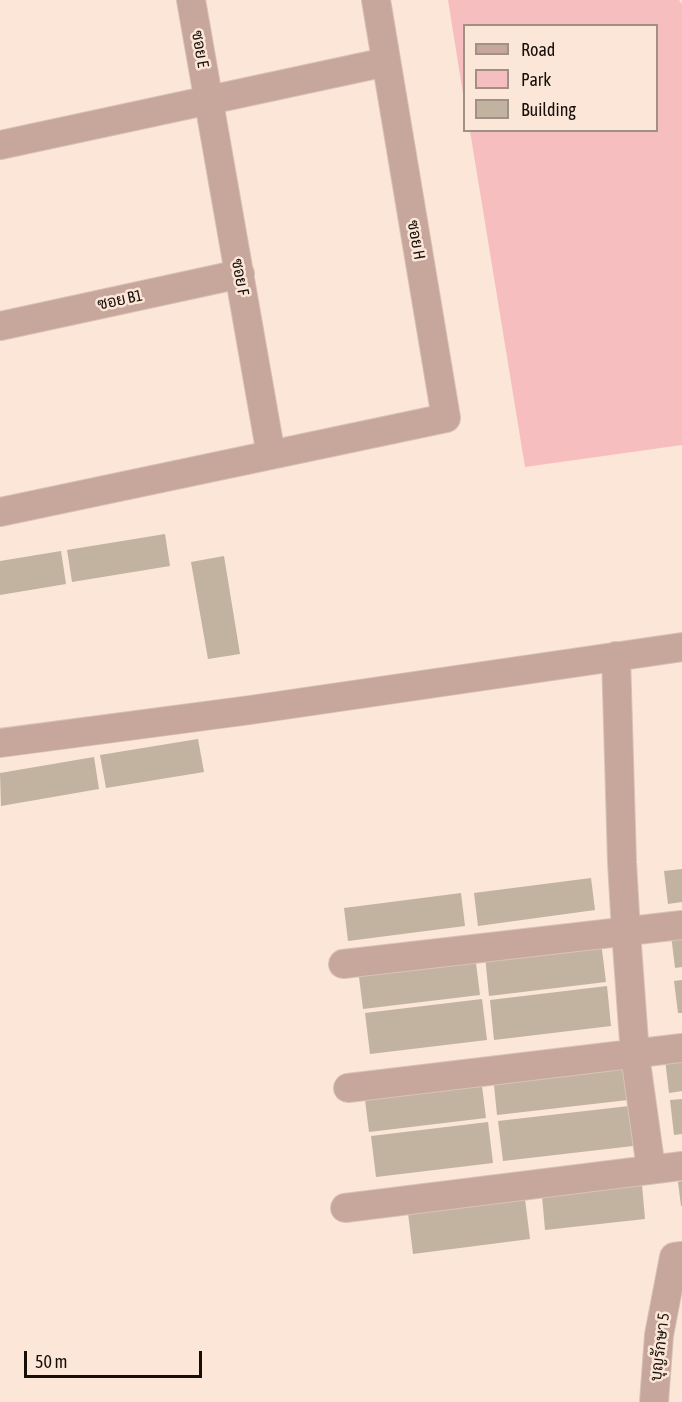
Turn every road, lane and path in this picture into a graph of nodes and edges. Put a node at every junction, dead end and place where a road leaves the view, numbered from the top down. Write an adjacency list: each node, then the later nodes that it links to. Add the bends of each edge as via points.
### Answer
1 (191, 0): 4 (street, ซอย E)
2 (376, 0): 3 (street, ซอย H)
3 (386, 62): 4 (street); 8 (street, ซอย H, via 446,418)
4 (209, 99): 5 (street); 6 (street, ซอย F)
5 (0, 145)
6 (240, 274): 7 (street, ซอย B1); 8 (street, ซอย F)
7 (0, 326)
8 (271, 455): 9 (street)
9 (0, 512)
10 (682, 647): 11 (street)
11 (616, 656): 12 (street); 14 (street)
12 (0, 743)
13 (682, 925): 14 (street)
14 (626, 932): 15 (street); 17 (street)
15 (343, 964)
16 (682, 1048): 17 (street)
17 (635, 1054): 18 (street); 20 (street)
18 (348, 1088)
19 (682, 1166): 20 (street)
20 (651, 1169): 21 (street)
21 (345, 1208)
22 (678, 1256): 23 (street, บุญรักษา 5, via 659,1335)
23 (654, 1402)

